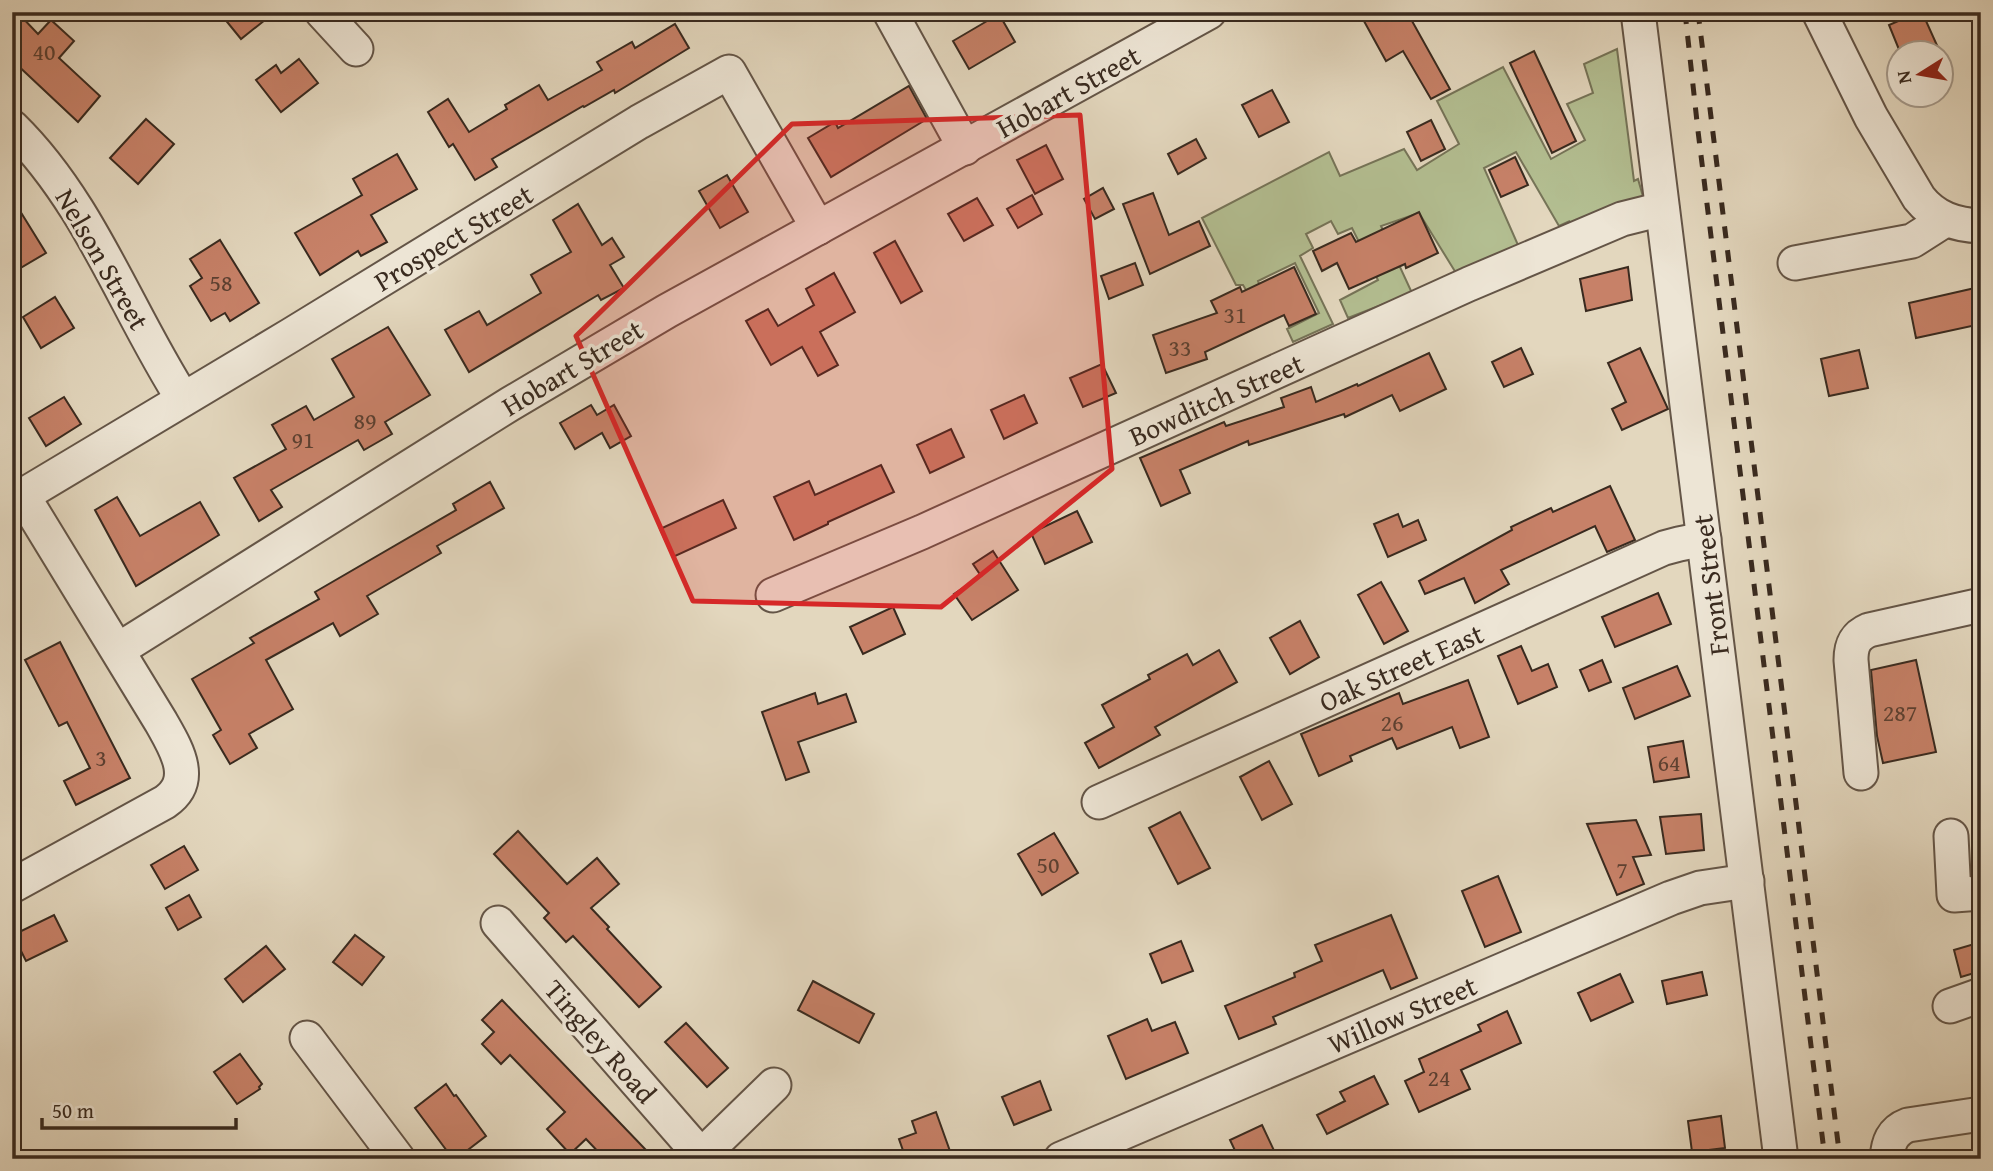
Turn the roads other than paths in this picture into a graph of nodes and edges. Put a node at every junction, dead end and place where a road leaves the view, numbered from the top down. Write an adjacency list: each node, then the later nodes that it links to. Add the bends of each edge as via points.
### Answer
1 (323, 12): 6 (street)
2 (890, 12): 8 (street)
3 (1209, 12): 8 (street, Hobart Street)
4 (1638, 12): 9 (street, Front Street)
5 (1819, 12): 10 (street, via 1903,173 1927,208)
6 (356, 49)
7 (12, 127): 14 (street, Nelson Street, via 69,198)
8 (965, 148): 12 (street, Hobart Street)
9 (1662, 209): 16 (street, Front Street); 17 (street, Bowditch Street, via 1622,219 1482,279)
10 (1945, 220): 11 (street); 13 (street, via 1912,241)
11 (1981, 226)
12 (818, 228): 14 (street, Prospect Street, via 729,72); 19 (street, Hobart Street, via 510,404)
13 (1795, 262)
14 (183, 399): 15 (street, Prospect Street)
15 (18, 499): 19 (street)
16 (1704, 539): 21 (street, Oak Street East, via 1664,548); 23 (street, Front Street)
17 (773, 595)
18 (1981, 605): 20 (street, via 1869,630 1856,639 1851,660)
19 (118, 650): 24 (street, via 178,755 182,774 177,791 165,802)
20 (1861, 773)
21 (1099, 802)
22 (1951, 836): 25 (street, via 1954,895)
23 (1746, 881): 32 (street, Willow Street, via 1671,898); 33 (street, Front Street)
24 (12, 886)
25 (1981, 893)
26 (498, 923): 30 (street, Tingley Road)
27 (307, 1038): 31 (street)
28 (774, 1085): 30 (street)
29 (1981, 1114): 34 (street, via 1900,1128 1889,1142)
30 (701, 1158)
31 (398, 1159)
32 (1061, 1159)
33 (1781, 1159)
34 (1887, 1159)

